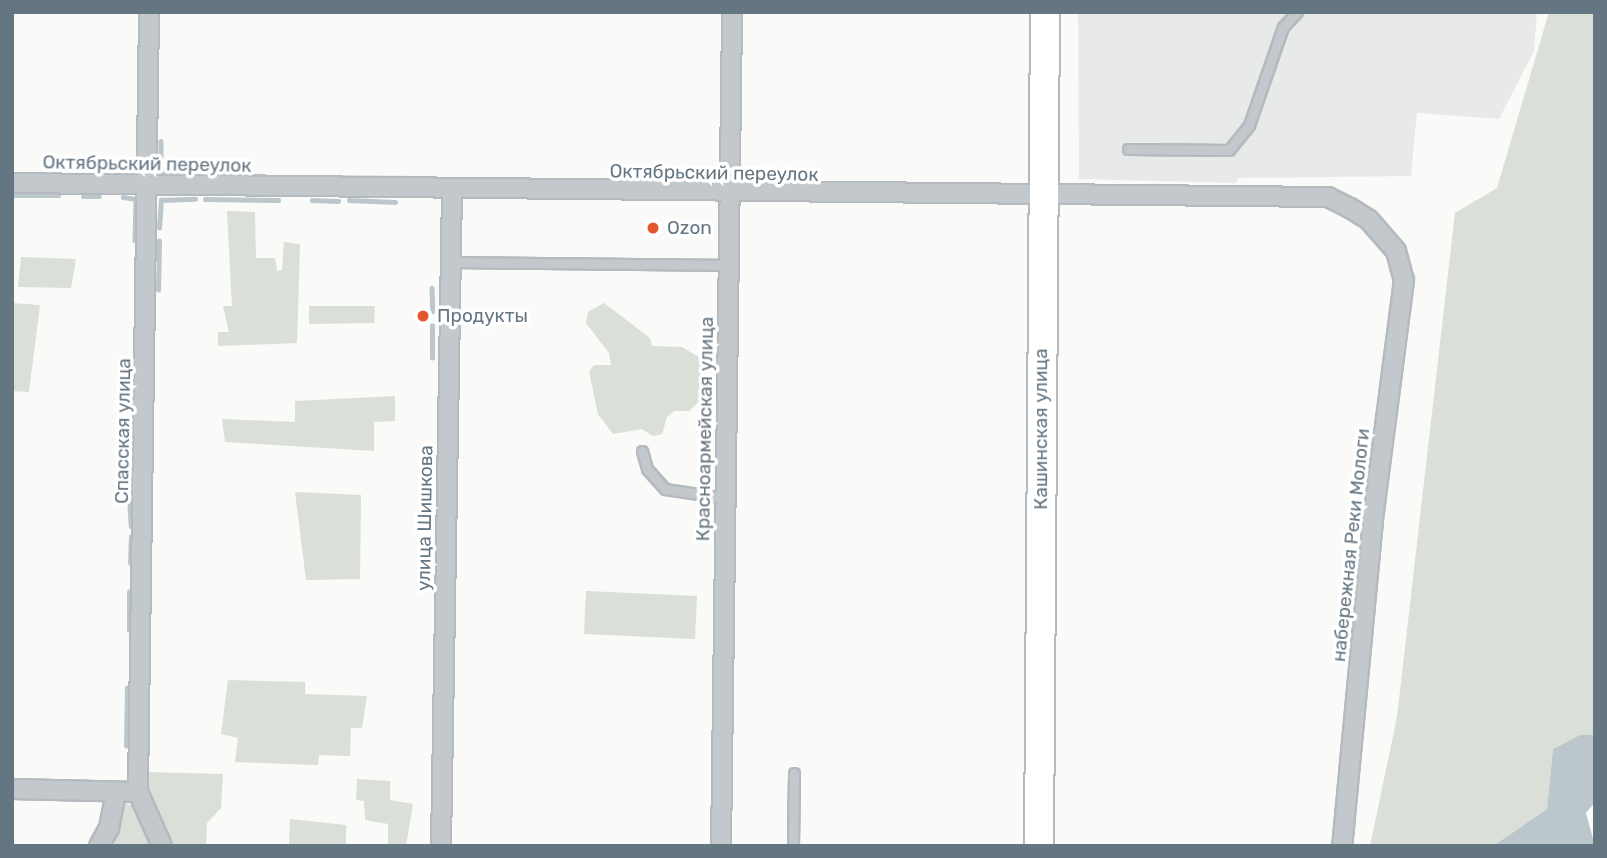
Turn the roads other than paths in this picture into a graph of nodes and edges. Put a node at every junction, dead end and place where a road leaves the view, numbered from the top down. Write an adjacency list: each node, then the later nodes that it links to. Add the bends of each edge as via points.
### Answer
1 (149, 12): 7 (street, Спасская улица)
2 (732, 12): 9 (street, Красноармейская улица)
3 (1045, 12): 10 (main road, Кашинская улица)
4 (1297, 12): 5 (lane, via 1283,27 1249,125 1230,149)
5 (1128, 149)
6 (12, 183): 7 (street, Октябрьский переулок)
7 (147, 184): 8 (street, Октябрьский переулок); 19 (street, Спасская улица)
8 (452, 190): 9 (street, Октябрьский переулок); 12 (street, улица Шишкова)
9 (729, 194): 10 (street, Октябрьский переулок); 13 (street, Красноармейская улица)
10 (1042, 197): 11 (street, Октябрьский переулок, via 1328,197 1369,220); 25 (main road, Кашинская улица)
11 (1396, 251): 26 (street, набережная Реки Мологи, via 1404,280 1373,520)
12 (451, 262): 13 (lane); 22 (street, улица Шишкова)
13 (728, 265): 15 (street, Красноармейская улица)
14 (642, 451): 15 (lane, via 647,469 665,489)
15 (725, 498): 23 (street, Красноармейская улица)
16 (794, 773): 24 (lane)
17 (12, 789): 18 (street)
18 (116, 792): 19 (street); 20 (street, via 109,828)
19 (138, 792): 21 (street, Спасская улица)
20 (99, 846)
21 (162, 846)
22 (441, 846)
23 (721, 846)
24 (793, 846)
25 (1039, 846)
26 (1342, 846)

